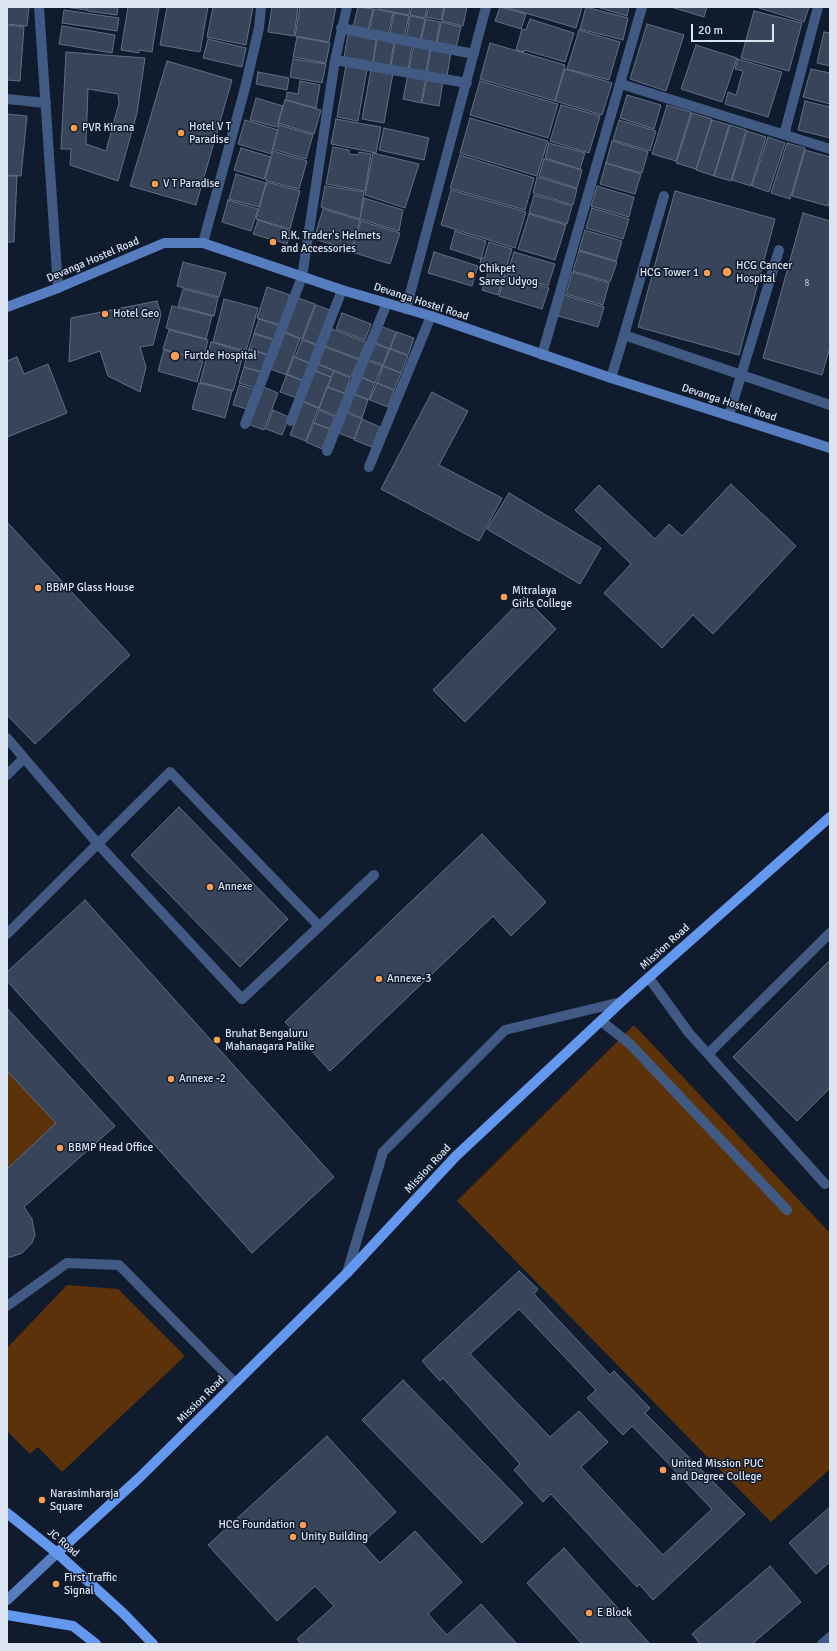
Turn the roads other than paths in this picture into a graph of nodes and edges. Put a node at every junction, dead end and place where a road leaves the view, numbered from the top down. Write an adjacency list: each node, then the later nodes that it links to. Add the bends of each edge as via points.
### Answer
1 (40, 7): 13 (street)
2 (261, 7): 17 (street, via 247,82)
3 (347, 7): 7 (street)
4 (486, 7): 8 (street)
5 (642, 7): 11 (street)
6 (818, 7): 14 (street)
7 (341, 28): 8 (street); 9 (street)
8 (474, 54): 10 (street)
9 (335, 60): 10 (street); 19 (street)
10 (467, 83): 24 (street)
11 (621, 84): 14 (street); 27 (street)
12 (7, 99): 13 (street)
13 (46, 103): 20 (street)
14 (784, 135): 15 (street)
15 (830, 149)
16 (664, 196): 26 (street)
17 (203, 243): 19 (main road, Devanga Hostel Road); 20 (main road, Devanga Hostel Road, via 164,243)
18 (779, 250): 28 (street)
19 (302, 276): 21 (main road, Devanga Hostel Road); 33 (street)
20 (58, 288): 23 (main road, Devanga Hostel Road)
21 (342, 290): 22 (main road, Devanga Hostel Road); 32 (street)
22 (387, 303): 24 (main road, Devanga Hostel Road); 35 (street)
23 (7, 307)
24 (406, 309): 25 (main road, Devanga Hostel Road)
25 (431, 316): 27 (main road, Devanga Hostel Road); 36 (street)
26 (624, 335): 28 (street); 29 (street)
27 (542, 355): 29 (main road, Devanga Hostel Road)
28 (742, 375): 30 (street); 31 (street)
29 (611, 378): 31 (main road, Devanga Hostel Road)
30 (830, 405)
31 (729, 415): 34 (main road, Devanga Hostel Road)
32 (291, 421)
33 (245, 424)
34 (830, 448)
35 (326, 451)
36 (369, 467)
37 (7, 738): 38 (street)
38 (24, 758): 39 (street); 41 (street)
39 (7, 775)
40 (830, 817): 46 (main road, Mission Road)
41 (98, 844): 43 (street, via 170,772); 43 (street, via 242,999); 45 (street)
42 (374, 875): 43 (street)
43 (319, 926)
44 (830, 933): 49 (street)
45 (7, 934)
46 (649, 978): 47 (main road, Mission Road); 49 (street, via 689,1033)
47 (621, 1002): 48 (main road, Mission Road); 52 (street, via 505,1030 383,1152)
48 (601, 1021): 51 (street, via 630,1044); 52 (main road, Mission Road, via 456,1156)
49 (708, 1054): 50 (street)
50 (825, 1184)
51 (788, 1210)
52 (347, 1273): 54 (main road, Mission Road)
53 (7, 1306): 54 (street, via 67,1263 118,1264)
54 (235, 1383): 56 (main road, Mission Road, via 139,1478)
55 (7, 1513): 56 (main road, JC Road)
56 (57, 1553): 57 (main road); 61 (main road, JC Road)
57 (7, 1600)
58 (7, 1615): 60 (main road, via 74,1626)
59 (830, 1637): 62 (street)
60 (96, 1644)
61 (153, 1644)
62 (822, 1644)

